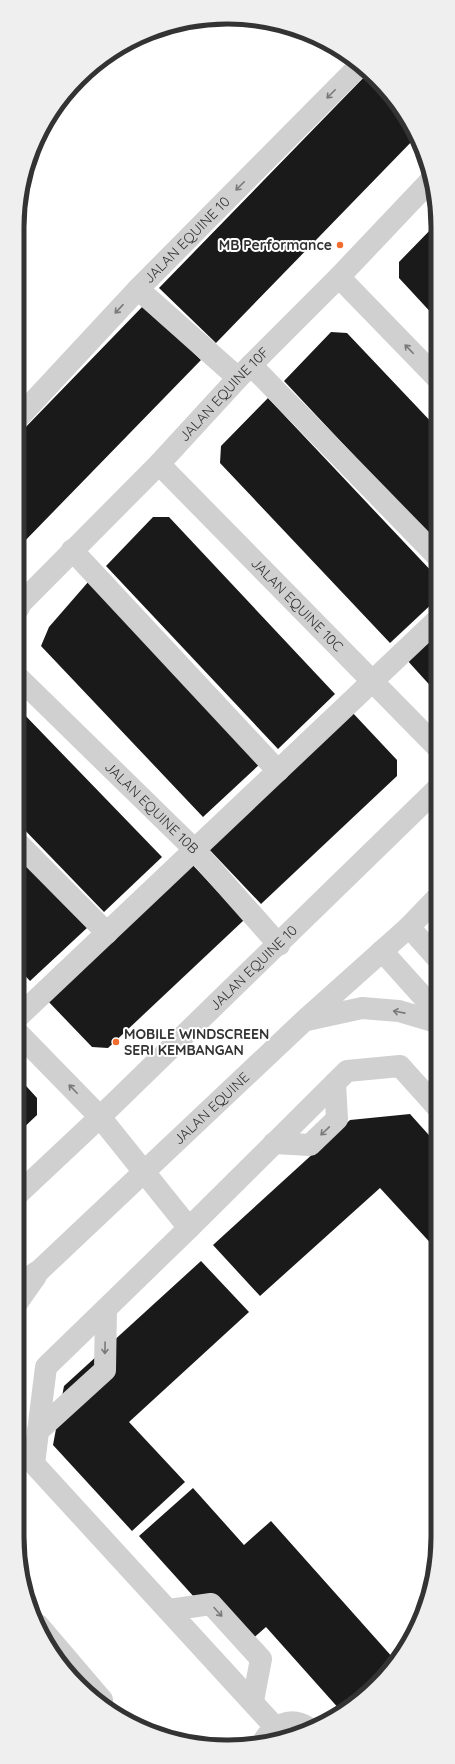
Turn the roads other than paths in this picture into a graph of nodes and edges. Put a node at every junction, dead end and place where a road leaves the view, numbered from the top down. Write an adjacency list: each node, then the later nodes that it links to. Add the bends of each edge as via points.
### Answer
1 (355, 70): 4 (street, JALAN EQUINE 10, one-way to 4)
2 (427, 188): 3 (street, JALAN EQUINE 10F)
3 (339, 277): 5 (street, JALAN EQUINE 10F); 6 (street, one-way to 3)
4 (138, 289): 5 (street); 7 (street, JALAN EQUINE 10, one-way to 7)
5 (244, 372): 8 (street, JALAN EQUINE 10F); 10 (street)
6 (431, 372)
7 (24, 411)
8 (159, 464): 9 (street, JALAN EQUINE 10F); 13 (street, JALAN EQUINE 10C)
9 (72, 550): 11 (street, JALAN EQUINE 10F); 16 (street)
10 (431, 550)
11 (24, 600)
12 (431, 626): 13 (street)
13 (373, 681): 15 (street, JALAN EQUINE 10C); 16 (street)
14 (24, 683): 19 (street, JALAN EQUINE 10B)
15 (431, 741)
16 (278, 771): 19 (street)
17 (431, 795): 23 (street, JALAN EQUINE 10)
18 (24, 849): 22 (street)
19 (195, 850): 22 (street); 23 (street, JALAN EQUINE 10B)
20 (431, 904): 21 (street, JALAN EQUINE)
21 (408, 927): 24 (street, JALAN EQUINE); 25 (street)
22 (107, 933): 27 (street)
23 (279, 945): 32 (street, JALAN EQUINE 10)
24 (382, 951): 26 (street); 28 (street, JALAN EQUINE)
25 (431, 952)
26 (431, 1005)
27 (24, 1011)
28 (305, 1020): 29 (street, one-way to 28, via 399,1011 362,1008); 33 (street, JALAN EQUINE)
29 (431, 1021)
30 (24, 1039): 32 (street, one-way to 30)
31 (431, 1100): 35 (street, via 400,1066 347,1071)
32 (100, 1117): 33 (street); 34 (street, JALAN EQUINE 10)
33 (144, 1171): 35 (street); 36 (street, JALAN EQUINE)
34 (24, 1189)
35 (190, 1228): 39 (street)
36 (40, 1270): 37 (street, JALAN EQUINE); 38 (street, JALAN EQUINE)
37 (24, 1280)
38 (24, 1293)
39 (106, 1308): 40 (street, via 46,1367); 40 (street, one-way to 40, via 105,1370)
40 (38, 1431): 41 (street, via 34,1464)
41 (169, 1610): 44 (street); 44 (street, one-way to 44, via 211,1604 261,1659)
42 (55, 1645): 43 (street)
43 (90, 1686)
44 (253, 1701): 46 (street)
45 (303, 1726): 46 (street, via 295,1722 285,1723)
46 (269, 1734)

